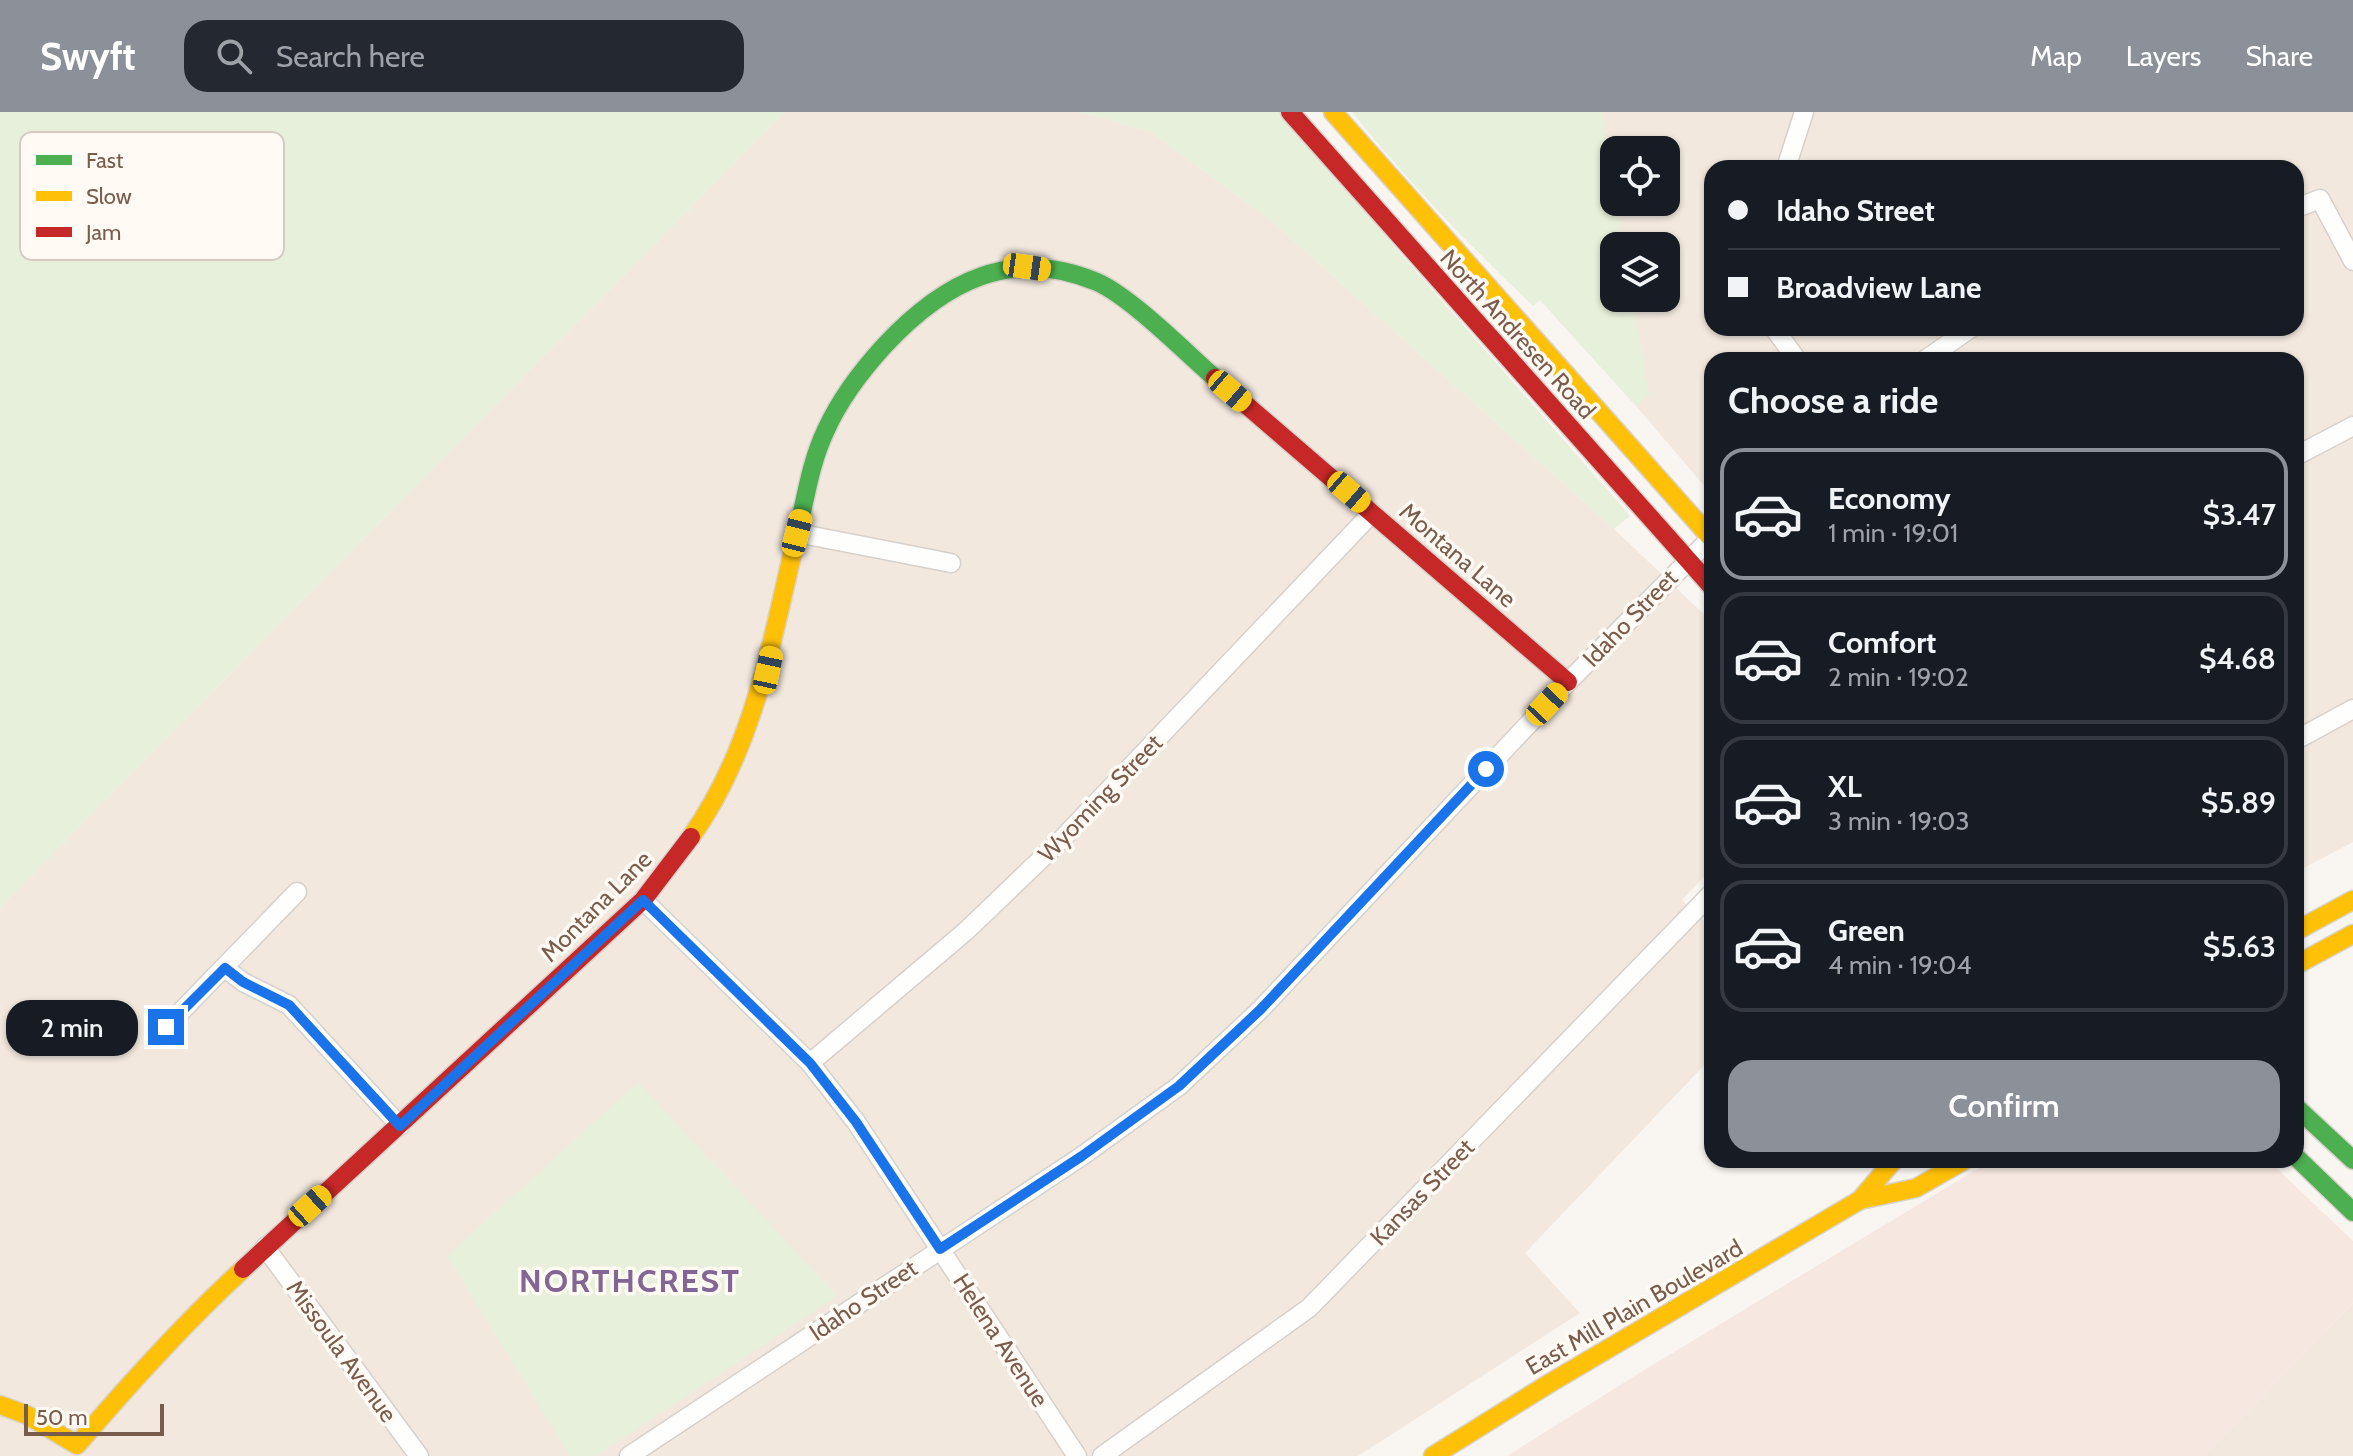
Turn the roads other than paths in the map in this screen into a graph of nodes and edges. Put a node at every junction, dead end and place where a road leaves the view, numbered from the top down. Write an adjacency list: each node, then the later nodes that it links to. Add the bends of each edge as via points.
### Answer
1 (1290, 112): 15 (street, North Andresen Road)
2 (1333, 112): 12 (street, North Andresen Road)
3 (1804, 112): 4 (street)
4 (1789, 160)
5 (2304, 205): 6 (street, via 2320,199)
6 (2353, 261)
7 (1960, 336): 8 (street)
8 (1936, 352)
9 (2353, 426): 10 (street)
10 (2304, 452)
11 (1372, 513): 13 (street, Montana Lane, via 1099,283 1027,267 989,271 951,286 892,337 838,406 819,446); 18 (street, Montana Lane); 30 (street, Wyoming Street, via 1062,839 966,931)
12 (1704, 529)
13 (797, 533): 16 (street); 22 (street, Montana Lane, via 768,670 740,750 692,838)
14 (1704, 545): 15 (street, Idaho Street)
15 (1687, 560): 17 (street, North Andresen Road); 18 (street, Idaho Street)
16 (951, 563)
17 (1704, 578)
18 (1568, 682): 40 (street, Idaho Street, via 1261,1009 1179,1086)
19 (2353, 709): 20 (street)
20 (2304, 736)
21 (297, 892): 28 (street)
22 (643, 900): 30 (street, Helena Avenue); 32 (street, Montana Lane)
23 (2353, 900): 25 (street)
24 (1704, 901): 46 (street, Kansas Street, via 1309,1308)
25 (2304, 927)
26 (2353, 934): 27 (street)
27 (2304, 961)
28 (225, 968): 29 (street); 32 (street, via 289,1005)
29 (166, 1027)
30 (810, 1063): 40 (street, Helena Avenue)
31 (2304, 1114): 33 (street)
32 (400, 1126): 39 (street, Montana Lane)
33 (2353, 1160)
34 (2304, 1165): 38 (street)
35 (1885, 1168): 37 (street, East Mill Plain Boulevard)
36 (1951, 1168): 37 (street, East Mill Plain Boulevard, via 1916,1188)
37 (1860, 1200): 47 (street, East Mill Plain Boulevard)
38 (2353, 1212)
39 (265, 1247): 42 (street, Montana Lane, via 145,1365); 43 (street, Missoula Avenue)
40 (940, 1249): 44 (street, Idaho Street); 45 (street, Helena Avenue)
41 (0, 1405): 42 (street, Montana Lane, via 27,1415)
42 (82, 1451)
43 (419, 1456)
44 (629, 1456)
45 (1077, 1456)
46 (1102, 1456)
47 (1433, 1456)

